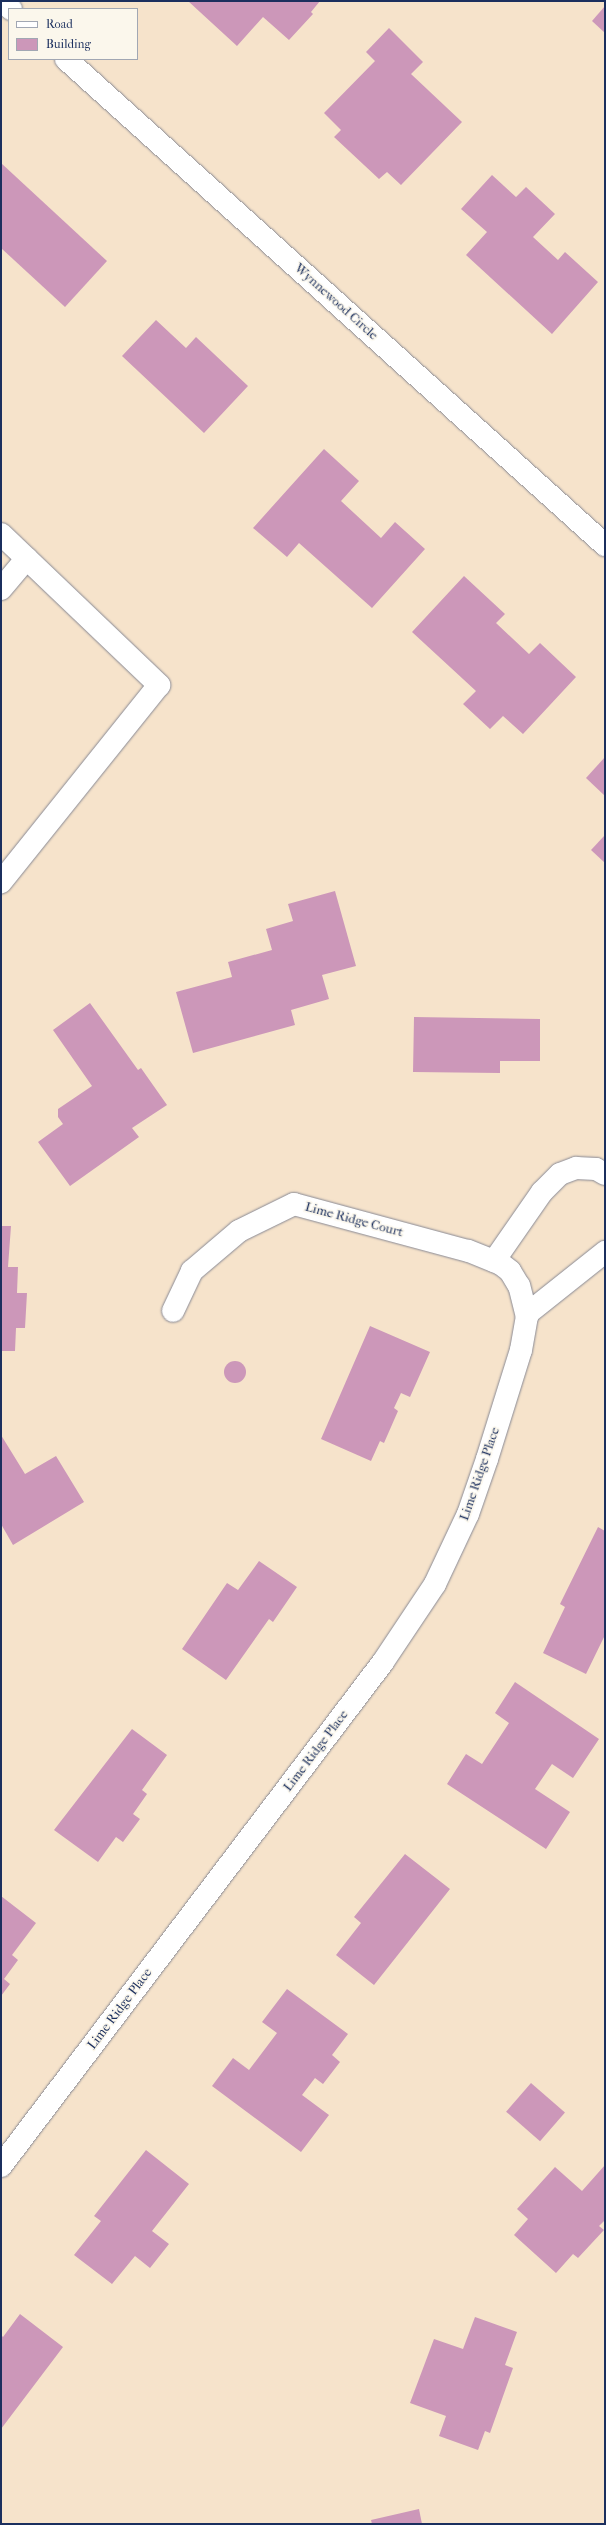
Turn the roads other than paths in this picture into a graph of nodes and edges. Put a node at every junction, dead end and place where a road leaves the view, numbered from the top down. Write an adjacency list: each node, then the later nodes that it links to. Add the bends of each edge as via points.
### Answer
1 (2, 1): 2 (street)
2 (10, 8)
3 (67, 60): 5 (street, Wynnewood Circle)
4 (1, 534): 6 (street)
5 (605, 545)
6 (27, 558): 7 (street); 8 (street, via 159,685)
7 (1, 589)
8 (1, 882)
9 (605, 1174): 11 (street, via 596,1169 576,1168 560,1174 542,1192)
10 (605, 1252): 14 (street)
11 (494, 1261): 12 (street, Lime Ridge Court, via 510,1271); 13 (street, Lime Ridge Court, via 396,1230 294,1204 239,1231 192,1271)
12 (519, 1286): 14 (street, Lime Ridge Place)
13 (173, 1311)
14 (527, 1314): 15 (street, Lime Ridge Place, via 521,1350 488,1459 468,1514 434,1584 383,1662)
15 (1, 2166)

